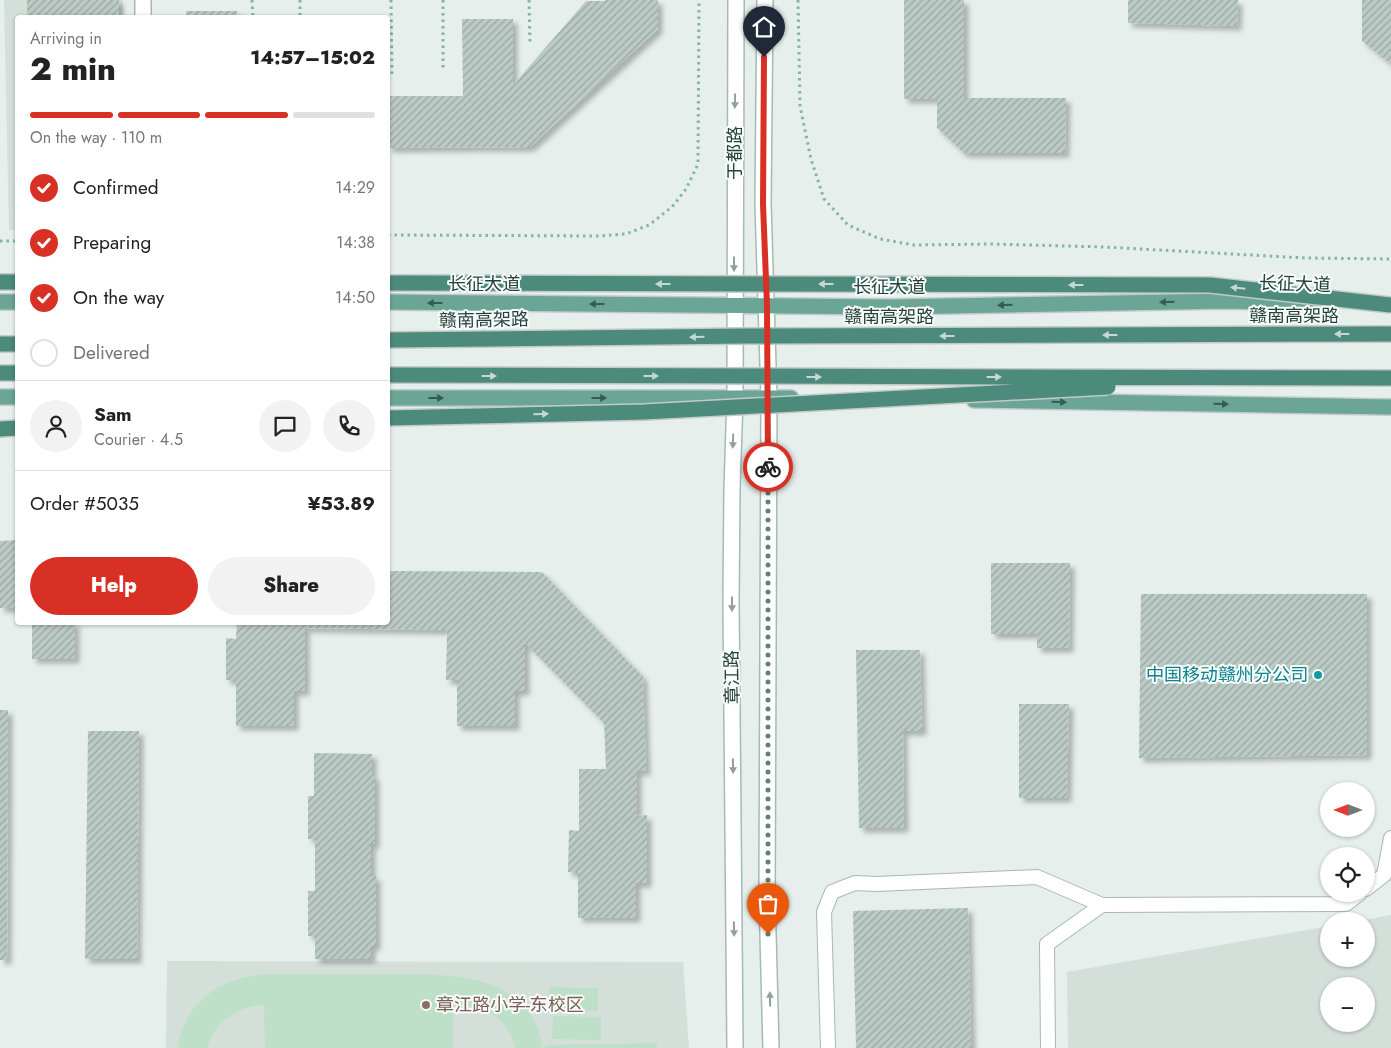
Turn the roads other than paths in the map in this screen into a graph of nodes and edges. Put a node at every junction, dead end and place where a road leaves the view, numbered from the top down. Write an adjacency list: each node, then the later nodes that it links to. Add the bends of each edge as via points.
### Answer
1 (143, 0): 4 (main road)
2 (736, 0): 11 (main road, 于都路, one-way to 11)
3 (765, 0): 12 (main road, 于都路, via 763,204)
4 (142, 15)
5 (0, 282): 6 (highway)
6 (15, 282)
7 (390, 283): 13 (highway, one-way to 7, bridge, via 1210,285)
8 (0, 302): 9 (main road)
9 (15, 302)
10 (390, 302): 11 (main road, 长征大道, one-way to 10)
11 (734, 305): 12 (main road, 长征大道); 25 (main road, 章江路)
12 (767, 305): 13 (main road, 长征大道, one-way to 12, via 1228,301 890,307); 27 (main road, 章江路)
13 (1391, 305)
14 (1391, 334): 15 (highway, 赣南高架路, one-way to 15, bridge)
15 (390, 340)
16 (0, 344): 17 (highway)
17 (15, 344)
18 (0, 373): 19 (highway)
19 (15, 373)
20 (390, 375): 21 (highway, one-way to 21, bridge)
21 (1279, 378): 22 (highway, bridge); 29 (highway, one-way to 21, bridge, via 644,412)
22 (1391, 378)
23 (0, 397): 24 (main road)
24 (15, 397)
25 (735, 397): 26 (main road, one-way to 25); 27 (main road); 36 (main road, 章江路, one-way to 36, via 732,489)
26 (390, 398)
27 (769, 398): 28 (main road, one-way to 28); 37 (main road, 章江路, one-way to 27, via 767,896)
28 (1391, 407)
29 (390, 418)
30 (15, 428): 31 (highway)
31 (0, 429)
32 (1391, 838): 33 (lane, via 1384,875)
33 (1375, 882)
34 (1349, 902): 35 (lane)
35 (1102, 905): 38 (lane, via 1037,877 855,883 832,892 824,912); 39 (lane, via 1047,944)
36 (735, 1048)
37 (771, 1048)
38 (828, 1048)
39 (1048, 1048)

